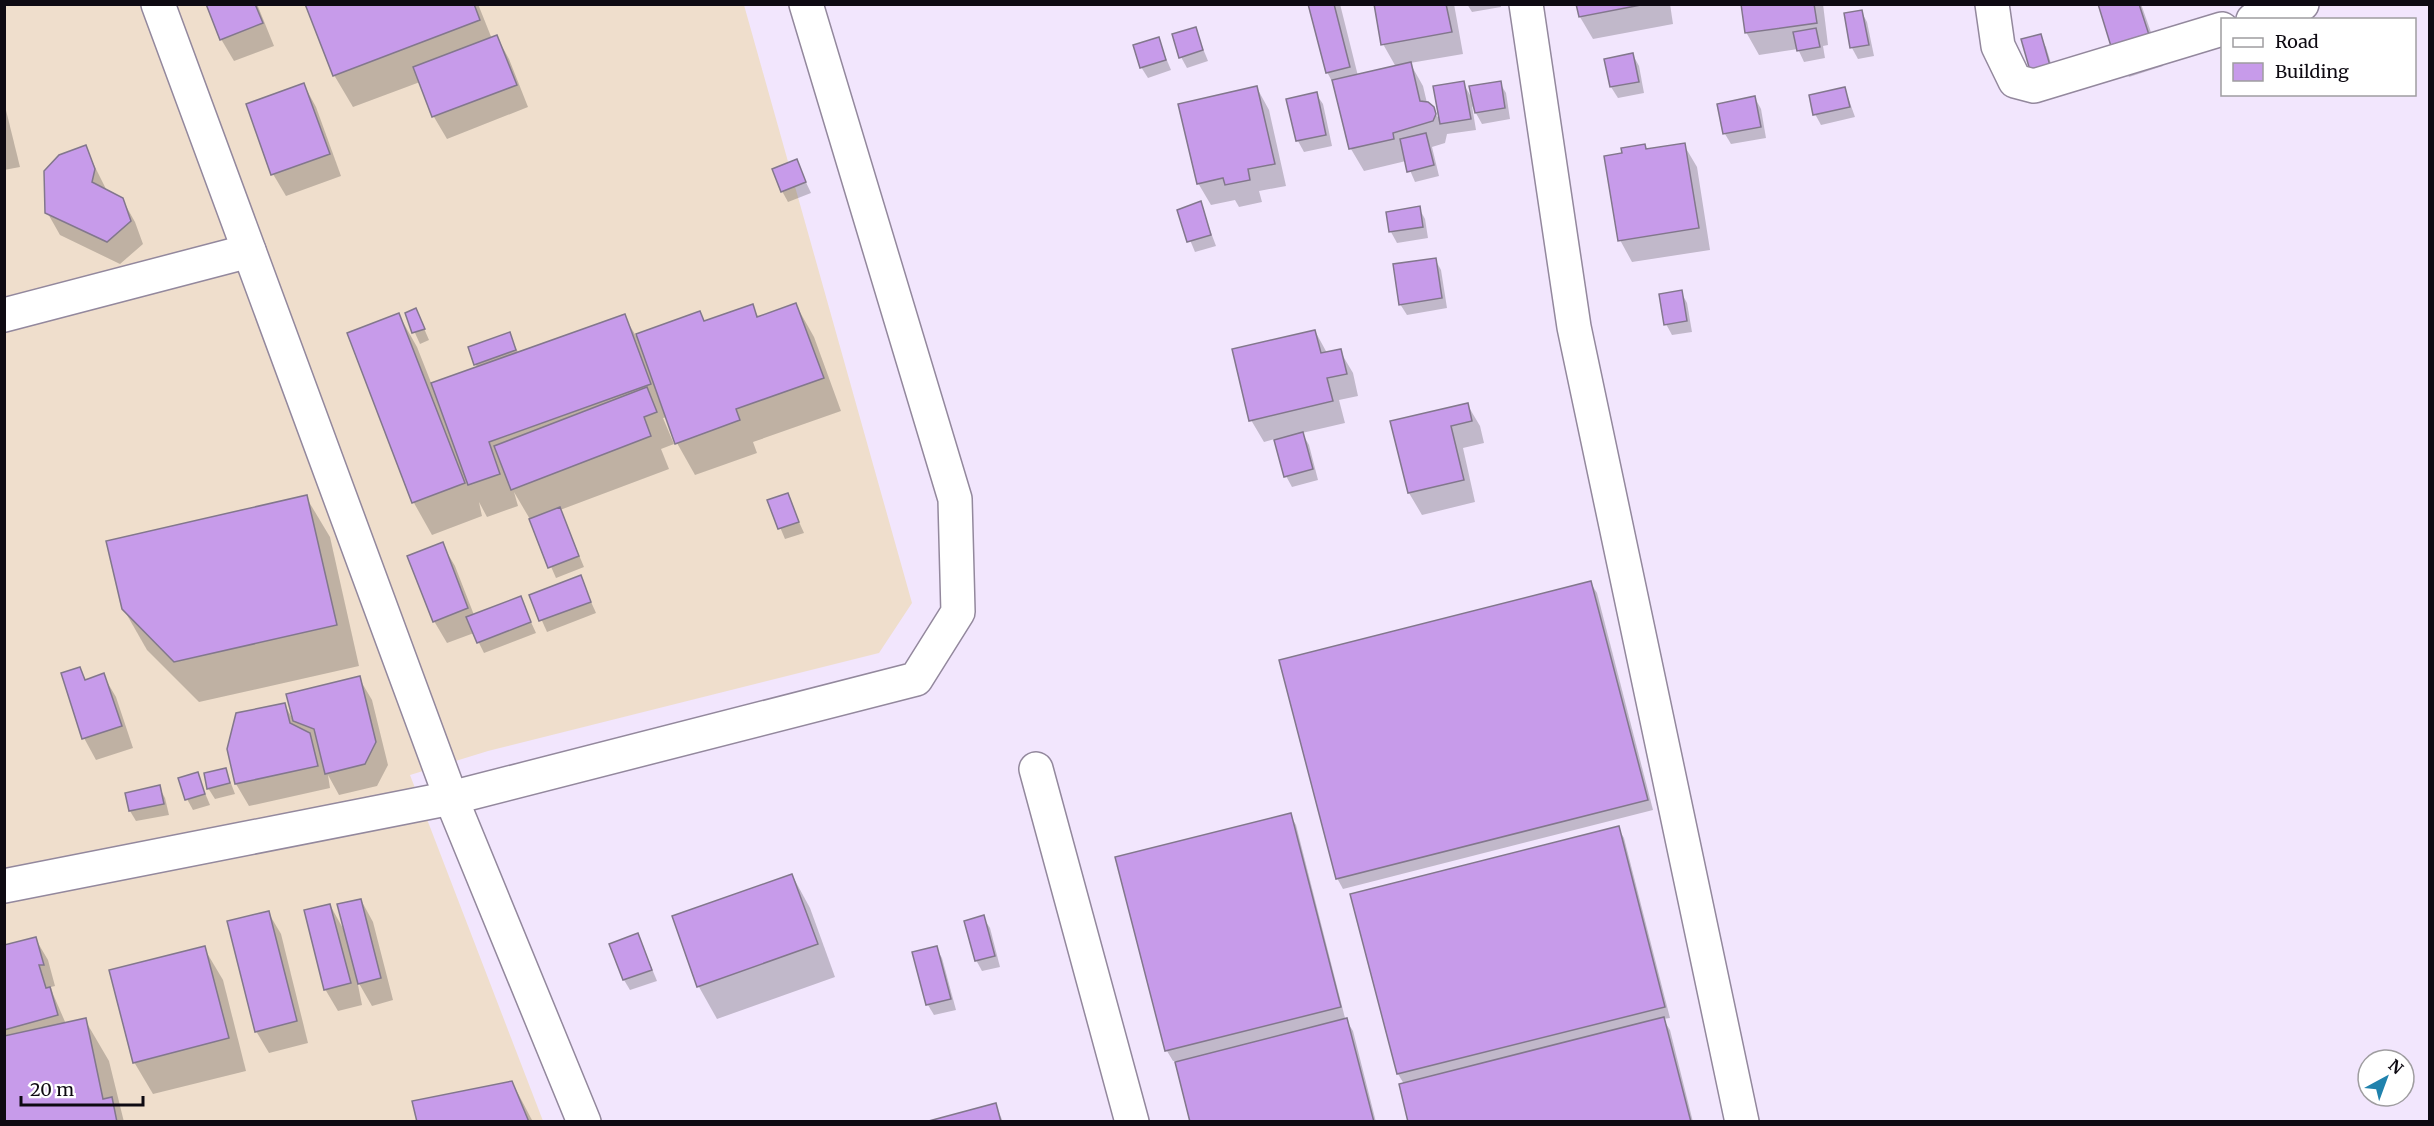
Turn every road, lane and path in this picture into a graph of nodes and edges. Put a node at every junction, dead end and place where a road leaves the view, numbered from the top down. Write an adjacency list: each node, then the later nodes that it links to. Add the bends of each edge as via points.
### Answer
1 (158, 4): 8 (street)
2 (806, 4): 11 (street, via 955,499 958,612 916,679)
3 (1526, 4): 15 (street, via 1574,327)
4 (1992, 4): 7 (street, via 1998,46 2015,81 2034,86)
5 (2302, 4): 6 (street)
6 (2259, 18)
7 (2221, 30)
8 (249, 251): 9 (street); 11 (street)
9 (4, 315)
10 (1036, 769): 14 (street)
11 (452, 798): 12 (street); 13 (street)
12 (4, 886)
13 (584, 1122)
14 (1131, 1122)
15 (1742, 1122)

